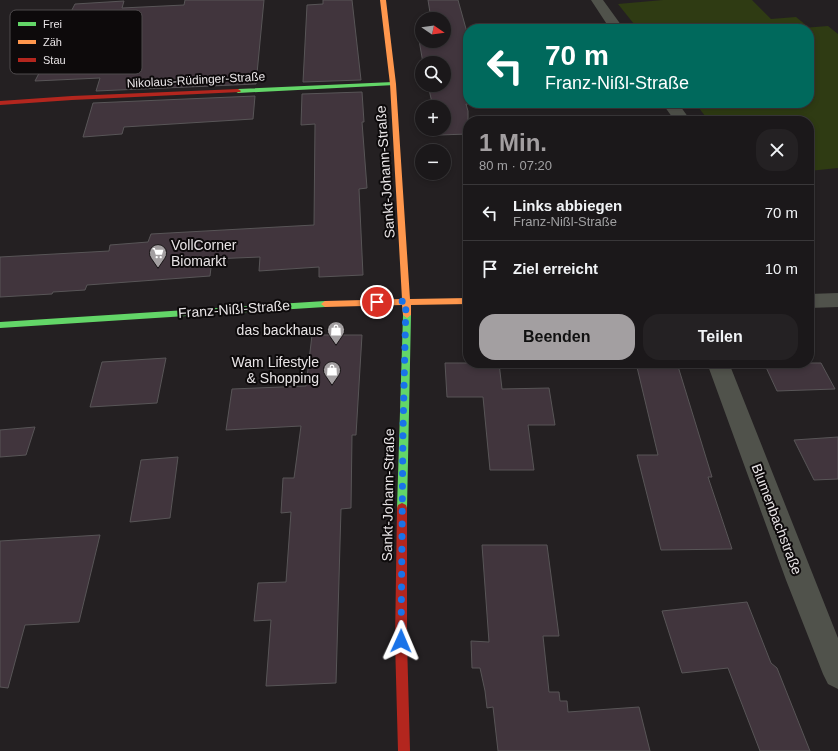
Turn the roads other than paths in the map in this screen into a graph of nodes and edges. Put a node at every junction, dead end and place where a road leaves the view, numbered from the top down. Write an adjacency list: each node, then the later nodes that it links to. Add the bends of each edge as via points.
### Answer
1 (383, 0): 4 (street, Sankt-Johann-Straße)
2 (597, 0): 3 (street)
3 (614, 24)
4 (393, 84): 5 (street, Nikolaus-Rüdinger-Straße, via 87,97); 10 (street, Sankt-Johann-Straße)
5 (0, 104)
6 (674, 108): 7 (street)
7 (680, 116)
8 (814, 298): 9 (street)
9 (838, 300)
10 (406, 301): 11 (street, Franz-Nißl-Straße); 12 (street, Franz-Nißl-Straße, via 304,304); 15 (street, Sankt-Johann-Straße, via 401,641)
11 (463, 301)
12 (0, 325)
13 (720, 368): 14 (street, Blumenbachstraße)
14 (838, 674)
15 (404, 751)

